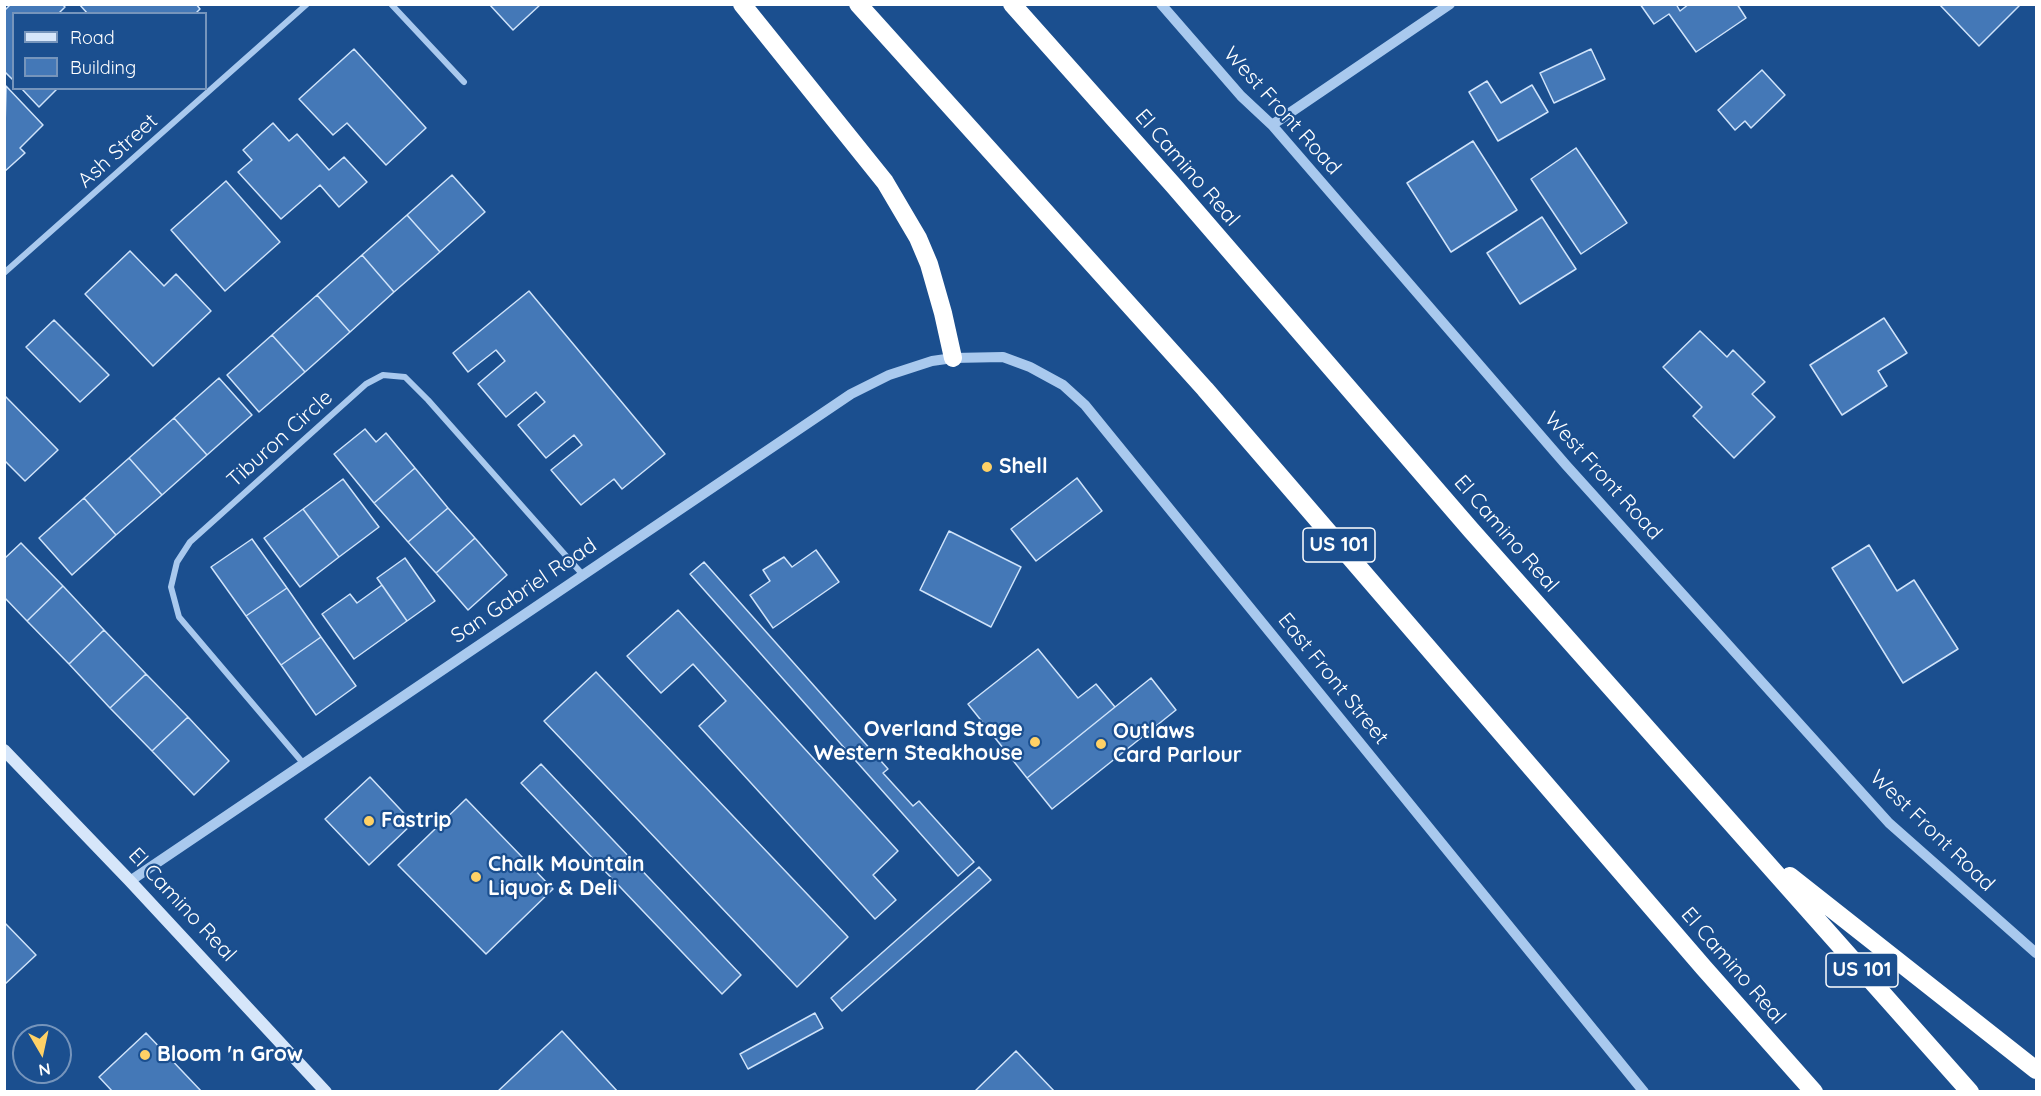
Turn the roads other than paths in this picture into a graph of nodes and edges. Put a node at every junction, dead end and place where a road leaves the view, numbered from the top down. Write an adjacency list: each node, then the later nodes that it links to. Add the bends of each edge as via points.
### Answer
1 (307, 4): 10 (street, Ash Street)
2 (391, 4): 8 (street)
3 (742, 4): 11 (highway, via 885,182 929,264)
4 (858, 4): 21 (highway, El Camino Real / US 101, via 1205,389)
5 (1012, 4): 15 (highway, El Camino Real / US 101)
6 (1161, 4): 9 (street, West Front Road, via 1241,96)
7 (1450, 4): 9 (street)
8 (464, 82)
9 (1272, 125): 17 (street, West Front Road, via 1566,465 1889,823)
10 (4, 273)
11 (953, 358): 12 (street, San Gabriel Road, via 911,366 851,394); 20 (street, East Front Street, via 1003,357 1063,385 1085,405)
12 (583, 575): 14 (street, San Gabriel Road); 14 (street, Tiburon Circle, via 405,377 383,375 366,384 190,542 177,562 171,587 179,617)
13 (4, 750): 16 (main road, El Camino Real)
14 (303, 764): 16 (street, San Gabriel Road)
15 (1754, 848): 18 (highway); 22 (highway, El Camino Real / US 101)
16 (130, 881): 19 (main road, El Camino Real)
17 (2037, 953)
18 (2037, 1070)
19 (326, 1092)
20 (1644, 1092)
21 (1814, 1092)
22 (1970, 1092)

